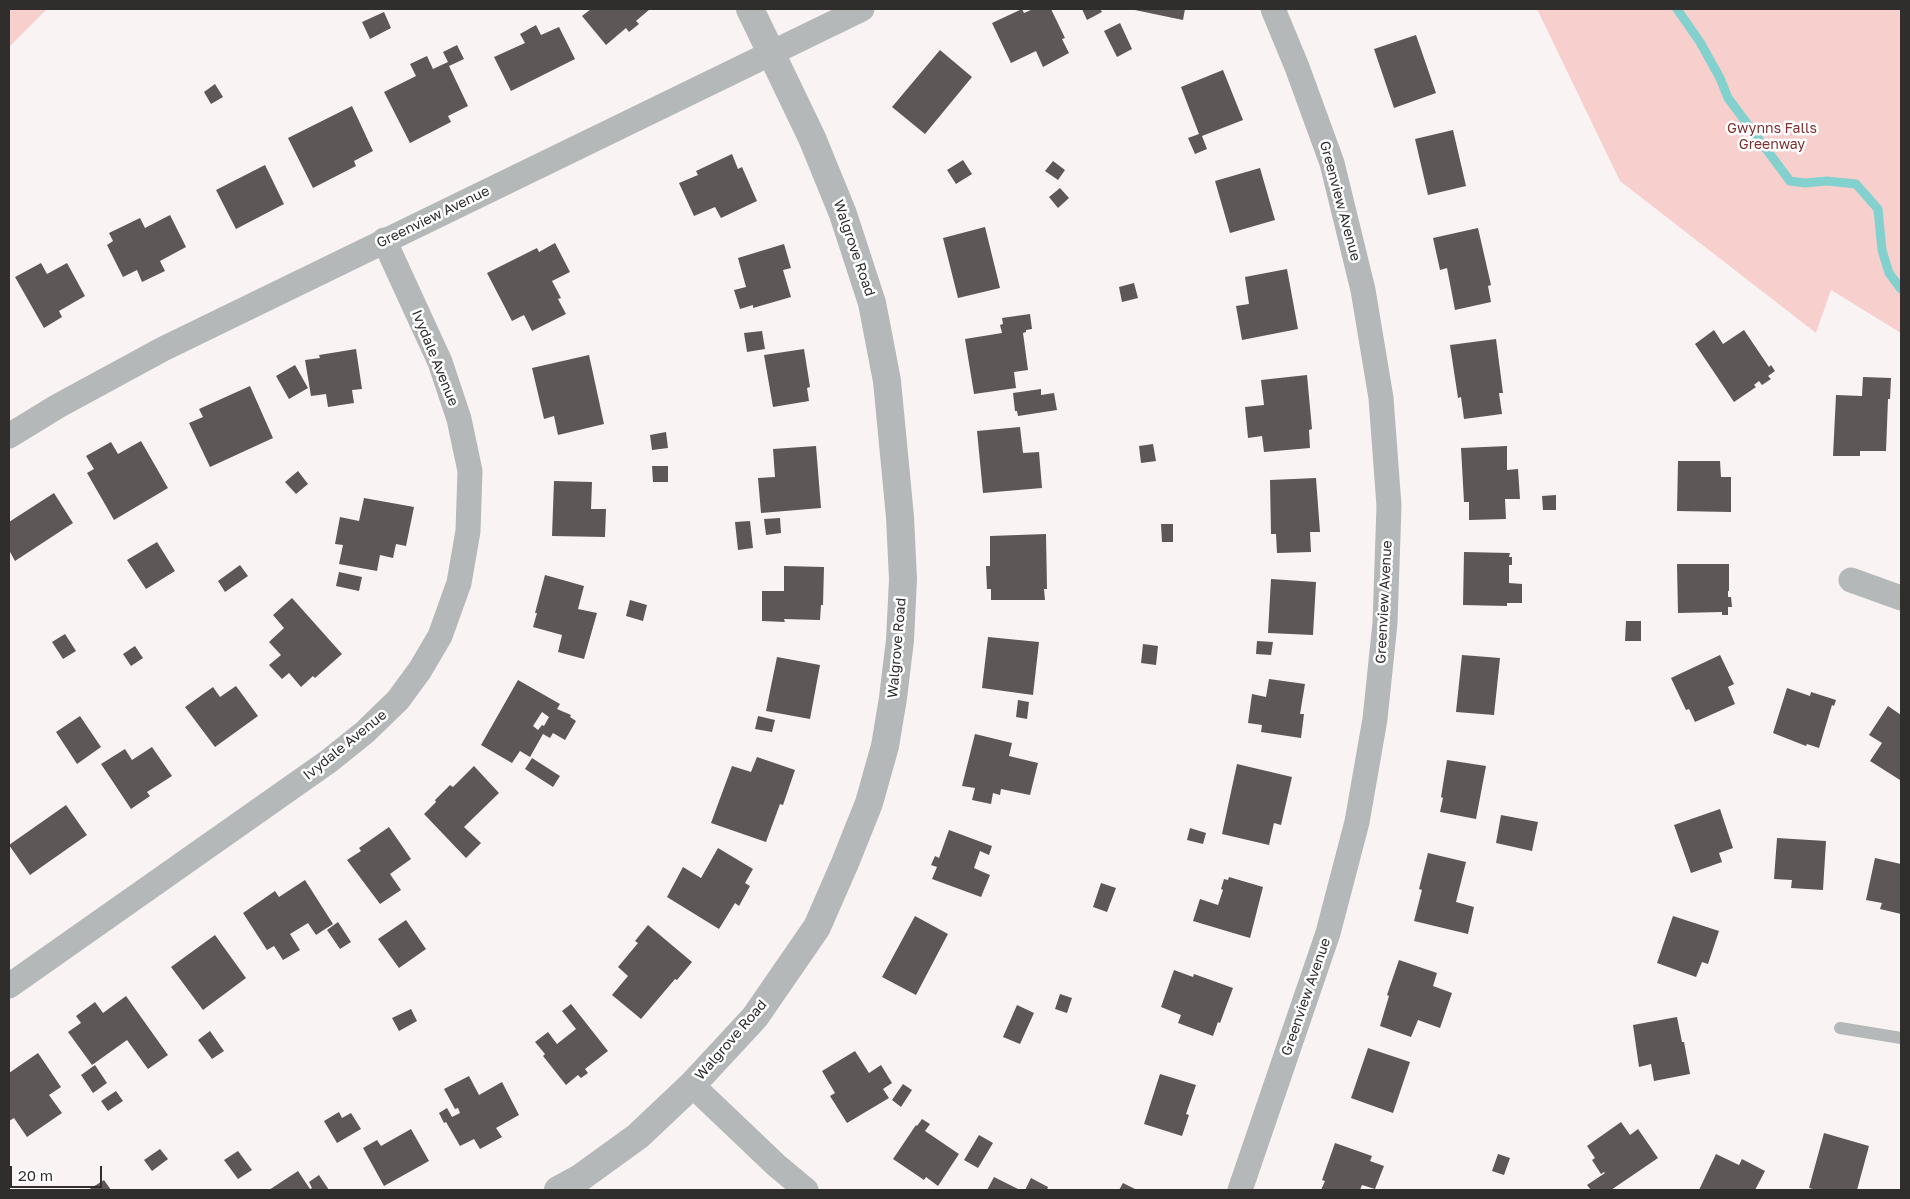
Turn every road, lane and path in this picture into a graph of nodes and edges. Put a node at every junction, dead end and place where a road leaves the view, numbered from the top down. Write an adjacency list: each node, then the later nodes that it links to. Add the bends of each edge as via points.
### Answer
1 (750, 9): 4 (street, Walgrove Road)
2 (862, 9): 4 (street, Greenview Avenue)
3 (1273, 9): 15 (street, Greenview Avenue, via 1332,163 1363,290 1381,398 1388,525 1385,623 1375,719 1357,822 1328,933)
4 (772, 53): 5 (street, Greenview Avenue); 12 (street, Walgrove Road, via 843,214 872,302 887,381 900,508 900,640 885,746 869,803 817,926 755,1017)
5 (384, 240): 6 (street, Greenview Avenue, via 163,349); 9 (street, Ivydale Avenue, via 440,362 459,419 470,471 468,531 459,583 440,636 398,700 330,761)
6 (9, 436)
7 (1851, 580): 8 (street)
8 (1901, 598)
9 (9, 986)
10 (1840, 1028): 11 (lane)
11 (1901, 1038)
12 (692, 1086): 13 (street, Walgrove Road, via 638,1136); 14 (street)
13 (558, 1190)
14 (806, 1190)
15 (1240, 1190)

